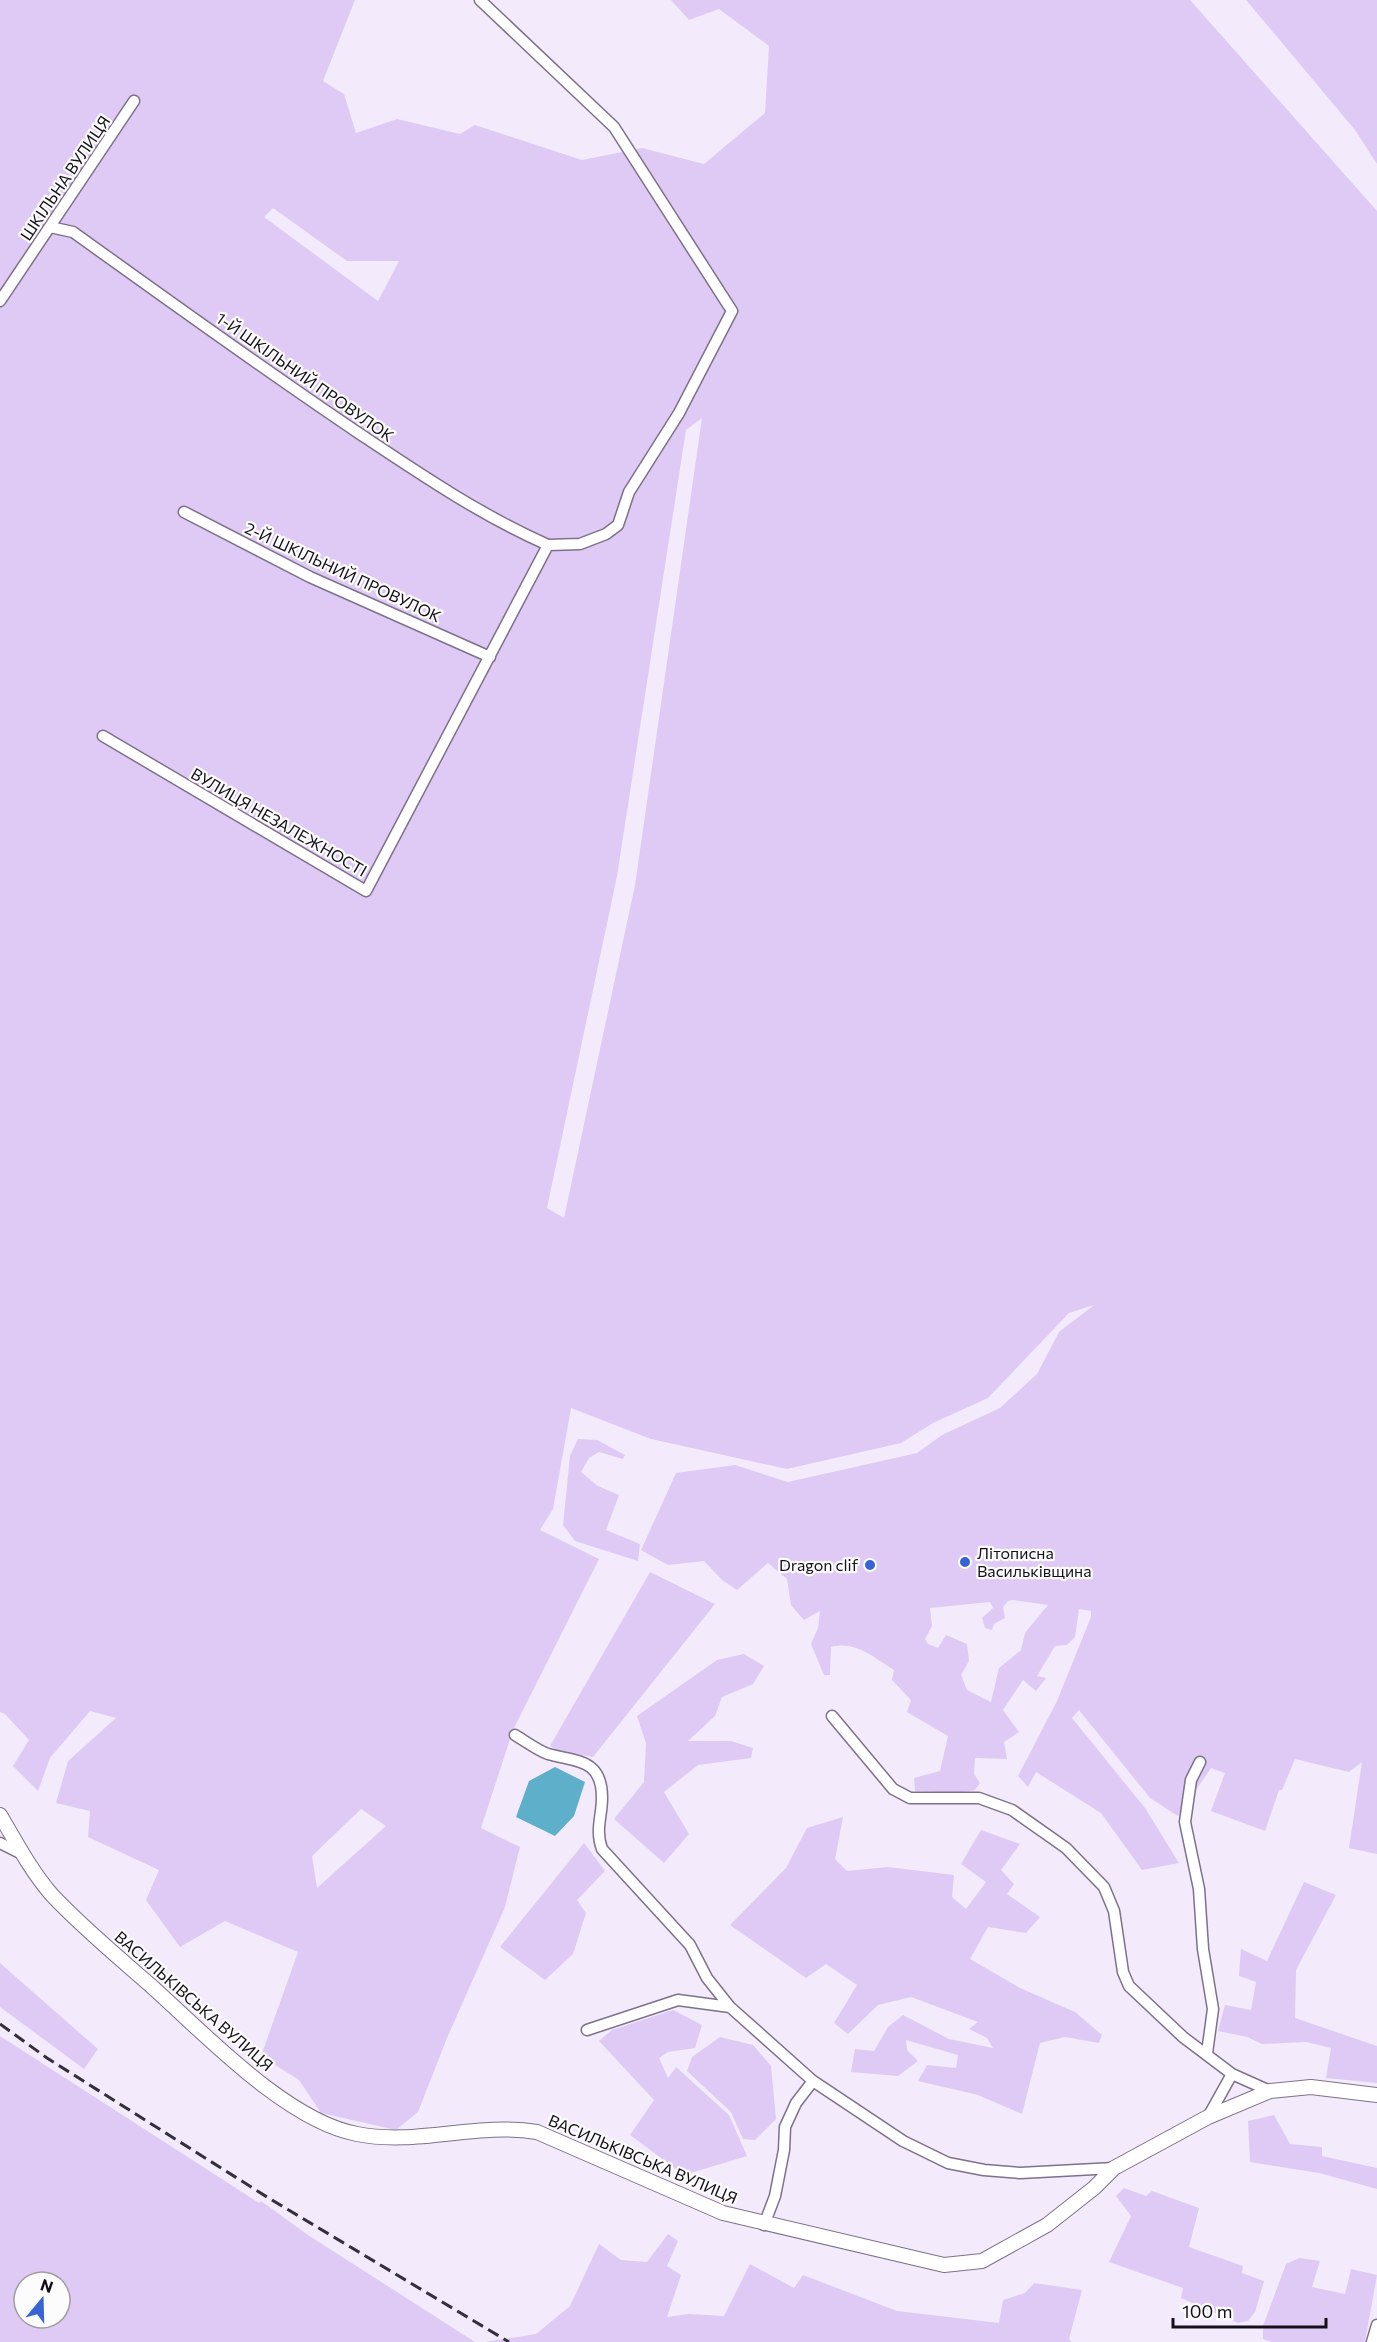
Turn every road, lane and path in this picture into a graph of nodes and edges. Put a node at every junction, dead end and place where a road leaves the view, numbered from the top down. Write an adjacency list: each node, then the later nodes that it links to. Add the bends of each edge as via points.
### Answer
1 (480, 0): 6 (street, via 614,128 732,311 679,413 629,492 618,525 580,544)
2 (134, 101): 3 (street, ШКІЛЬНА ВУЛИЦЯ)
3 (50, 227): 4 (street, ШКІЛЬНА ВУЛИЦЯ); 6 (street, 1-Й ШКІЛЬНИЙ ПРОВУЛОК, via 73,232 278,379 405,464)
4 (0, 301)
5 (184, 512): 7 (street, 2-Й ШКІЛЬНИЙ ПРОВУЛОК, via 310,577)
6 (548, 545): 7 (street)
7 (490, 657): 8 (street, ВУЛИЦЯ НЕЗАЛЕЖНОСТІ, via 366,891)
8 (103, 736)
9 (832, 1716): 17 (street, via 893,1789 910,1798 980,1798 1012,1810 1066,1848 1104,1887 1114,1911 1119,1954 1129,1986)
10 (515, 1735): 15 (street, via 546,1754 584,1761 597,1773 602,1798 598,1820 602,1849 690,1945 706,1978)
11 (1200, 1762): 17 (street, via 1191,1780 1185,1822 1199,1889 1213,2009)
12 (0, 1815): 14 (street, ВАСИЛЬКІВСЬКА ВУЛИЦЯ)
13 (0, 1843): 14 (street, ВАСИЛЬКІВСЬКА ВУЛИЦЯ)
14 (22, 1854): 24 (street, ВАСИЛЬКІВСЬКА ВУЛИЦЯ, via 51,1894 114,1956 266,2087 310,2117 336,2129 393,2138 509,2127 537,2132 723,2214)
15 (730, 2007): 16 (street, via 678,2000); 19 (street)
16 (587, 2030)
17 (1207, 2054): 18 (street)
18 (1232, 2074): 20 (street); 22 (street)
19 (813, 2081): 23 (street, via 903,2141 948,2163 1020,2173); 24 (street, via 796,2103 785,2127 775,2196)
20 (1270, 2091): 21 (street, ВАСИЛЬКІВСЬКА ВУЛИЦЯ, via 1311,2087); 22 (street, ВАСИЛЬКІВСЬКА ВУЛИЦЯ)
21 (1377, 2095)
22 (1208, 2117): 23 (street, ВАСИЛЬКІВСЬКА ВУЛИЦЯ)
23 (1114, 2168): 24 (street, ВАСИЛЬКІВСЬКА ВУЛИЦЯ, via 1047,2225 982,2261 944,2265)
24 (764, 2224)

